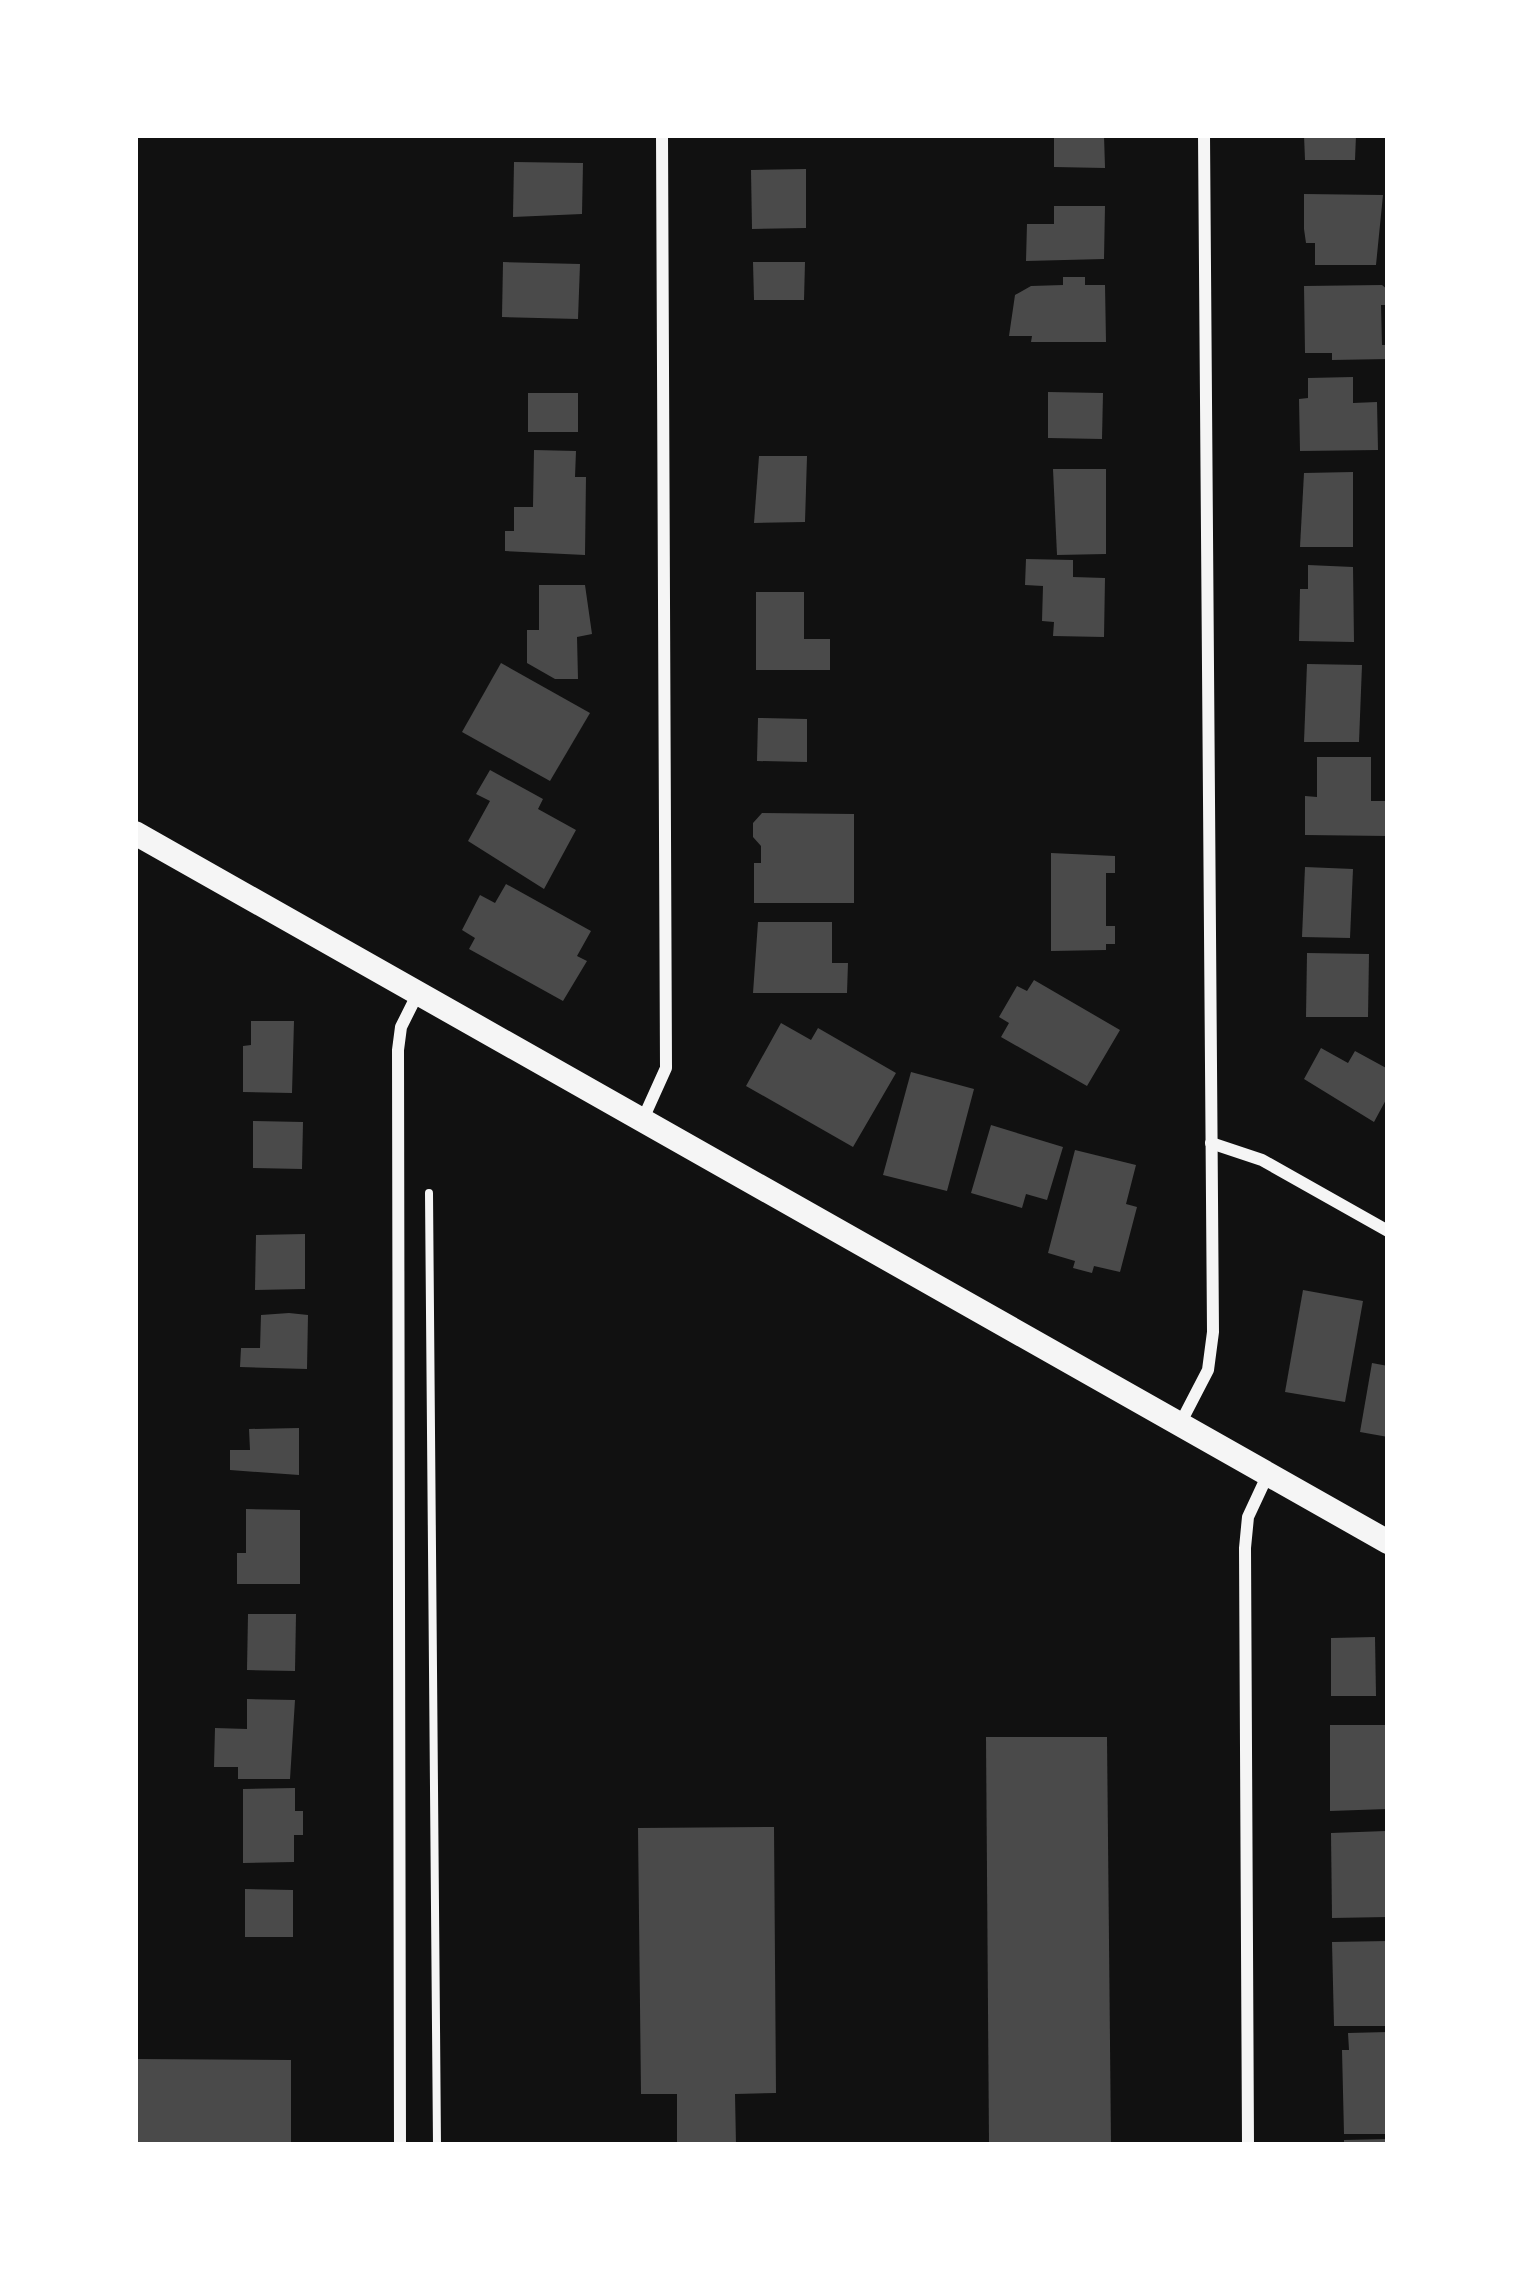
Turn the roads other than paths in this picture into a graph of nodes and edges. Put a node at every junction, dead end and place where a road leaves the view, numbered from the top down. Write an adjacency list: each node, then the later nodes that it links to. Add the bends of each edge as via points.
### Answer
1 (662, 135): 5 (street, via 667,1068)
2 (1204, 135): 6 (street)
3 (135, 833): 4 (main road)
4 (418, 993): 5 (main road); 11 (street, via 398,1049)
5 (643, 1119): 8 (main road)
6 (1211, 1143): 7 (street, via 1262,1160); 8 (street, via 1212,1347)
7 (1388, 1231)
8 (1180, 1424): 9 (main road)
9 (1268, 1473): 10 (main road); 12 (street, via 1248,1517 1245,1547)
10 (1388, 1542)
11 (400, 2145)
12 (1248, 2145)

